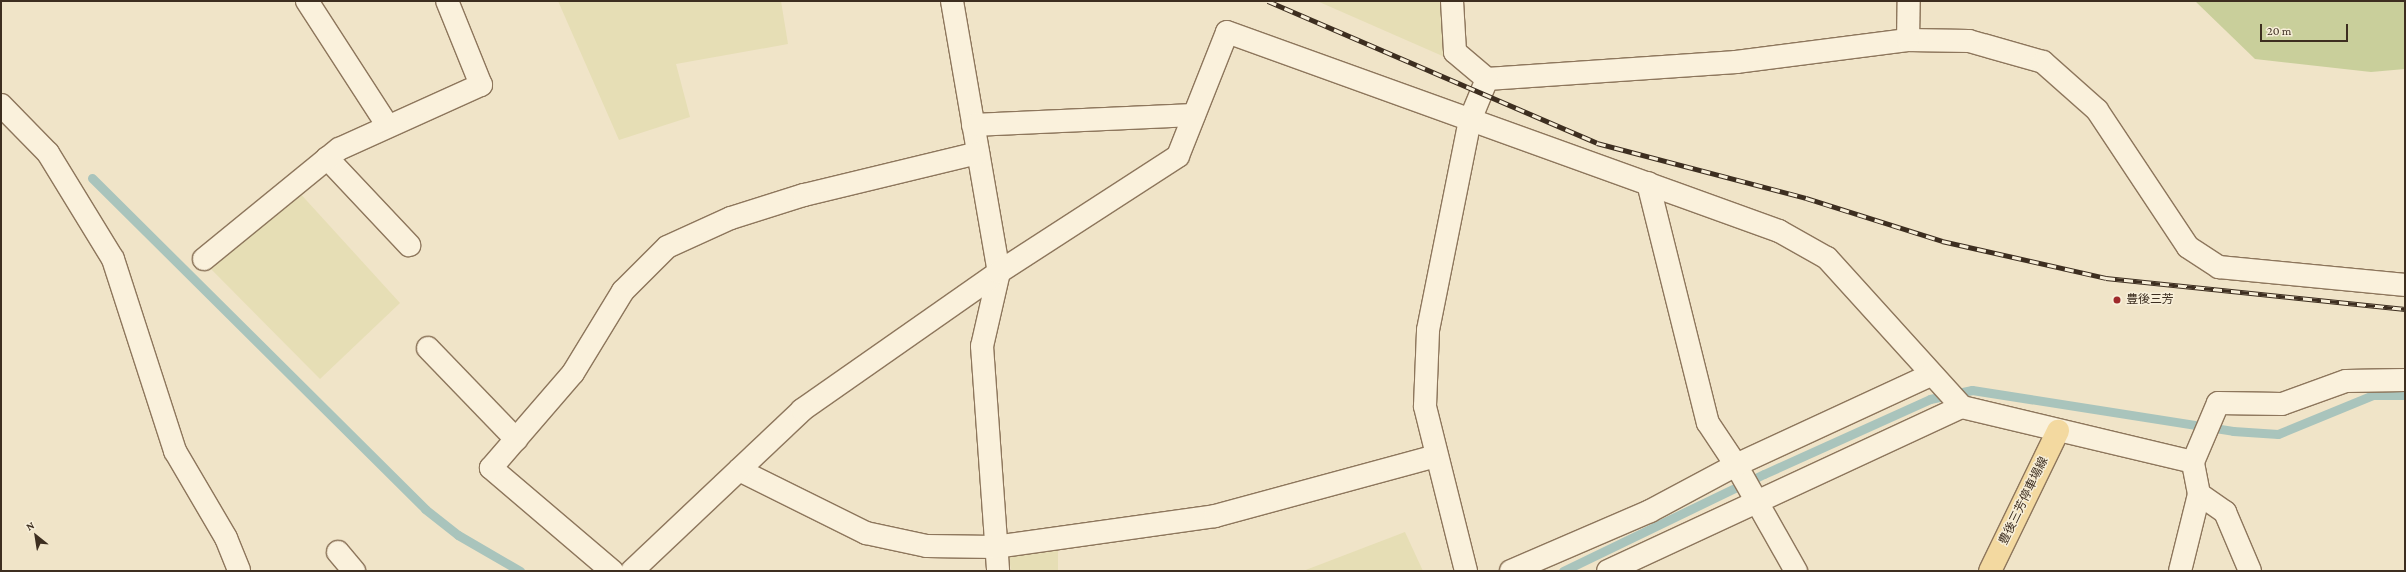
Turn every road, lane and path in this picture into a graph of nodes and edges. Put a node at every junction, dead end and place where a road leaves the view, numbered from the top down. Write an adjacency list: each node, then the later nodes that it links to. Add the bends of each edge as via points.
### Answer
1 (307, 1): 12 (street)
2 (448, 1): 12 (street, via 481,85)
3 (952, 1): 11 (street)
4 (1452, 1): 7 (street, via 1455,52)
5 (1909, 1): 6 (street)
6 (1908, 40): 7 (street, via 1736,62); 19 (street, via 1969,41 2043,62 2097,110 2188,247 2219,267)
7 (1487, 79): 10 (street)
8 (1, 105): 34 (street, via 48,153 113,258 175,451 226,538)
9 (1194, 115): 10 (street, via 1226,32); 11 (street); 18 (street, via 1178,156)
10 (1470, 120): 15 (street); 26 (street, via 1428,330 1425,406)
11 (973, 125): 13 (street)
12 (388, 126): 14 (street)
13 (978, 153): 18 (street); 25 (street, via 804,195 731,218 667,247 623,291 573,373)
14 (327, 158): 16 (street); 17 (street)
15 (1648, 183): 21 (street, via 1779,231 1827,258); 28 (street, via 1708,423)
16 (409, 245)
17 (204, 259)
18 (998, 272): 29 (street, via 802,410); 32 (street, via 982,346)
19 (2405, 285)
20 (428, 348): 25 (street)
21 (1931, 375): 23 (street); 28 (street)
22 (2405, 380): 27 (street, via 2346,381 2282,404 2218,403)
23 (1962, 407): 24 (street); 31 (street)
24 (2058, 431): 27 (street); 43 (main road, 豊後三芳停車場線)
25 (516, 439): 36 (street, via 491,468)
26 (1436, 456): 32 (street, via 1215,516); 39 (street)
27 (2193, 462): 30 (street)
28 (1736, 465): 31 (street); 40 (street, via 1650,511)
29 (739, 470): 32 (street, via 866,533 927,546); 37 (street)
30 (2199, 494): 44 (street); 45 (street, via 2225,512)
31 (1757, 501): 41 (street); 42 (street)
32 (995, 547): 38 (street)
33 (338, 552): 35 (street)
34 (239, 571)
35 (354, 571)
36 (612, 571)
37 (632, 571)
38 (998, 571)
39 (1466, 571)
40 (1511, 571)
41 (1608, 571)
42 (1796, 571)
43 (1990, 571)
44 (2180, 571)
45 (2250, 571)

